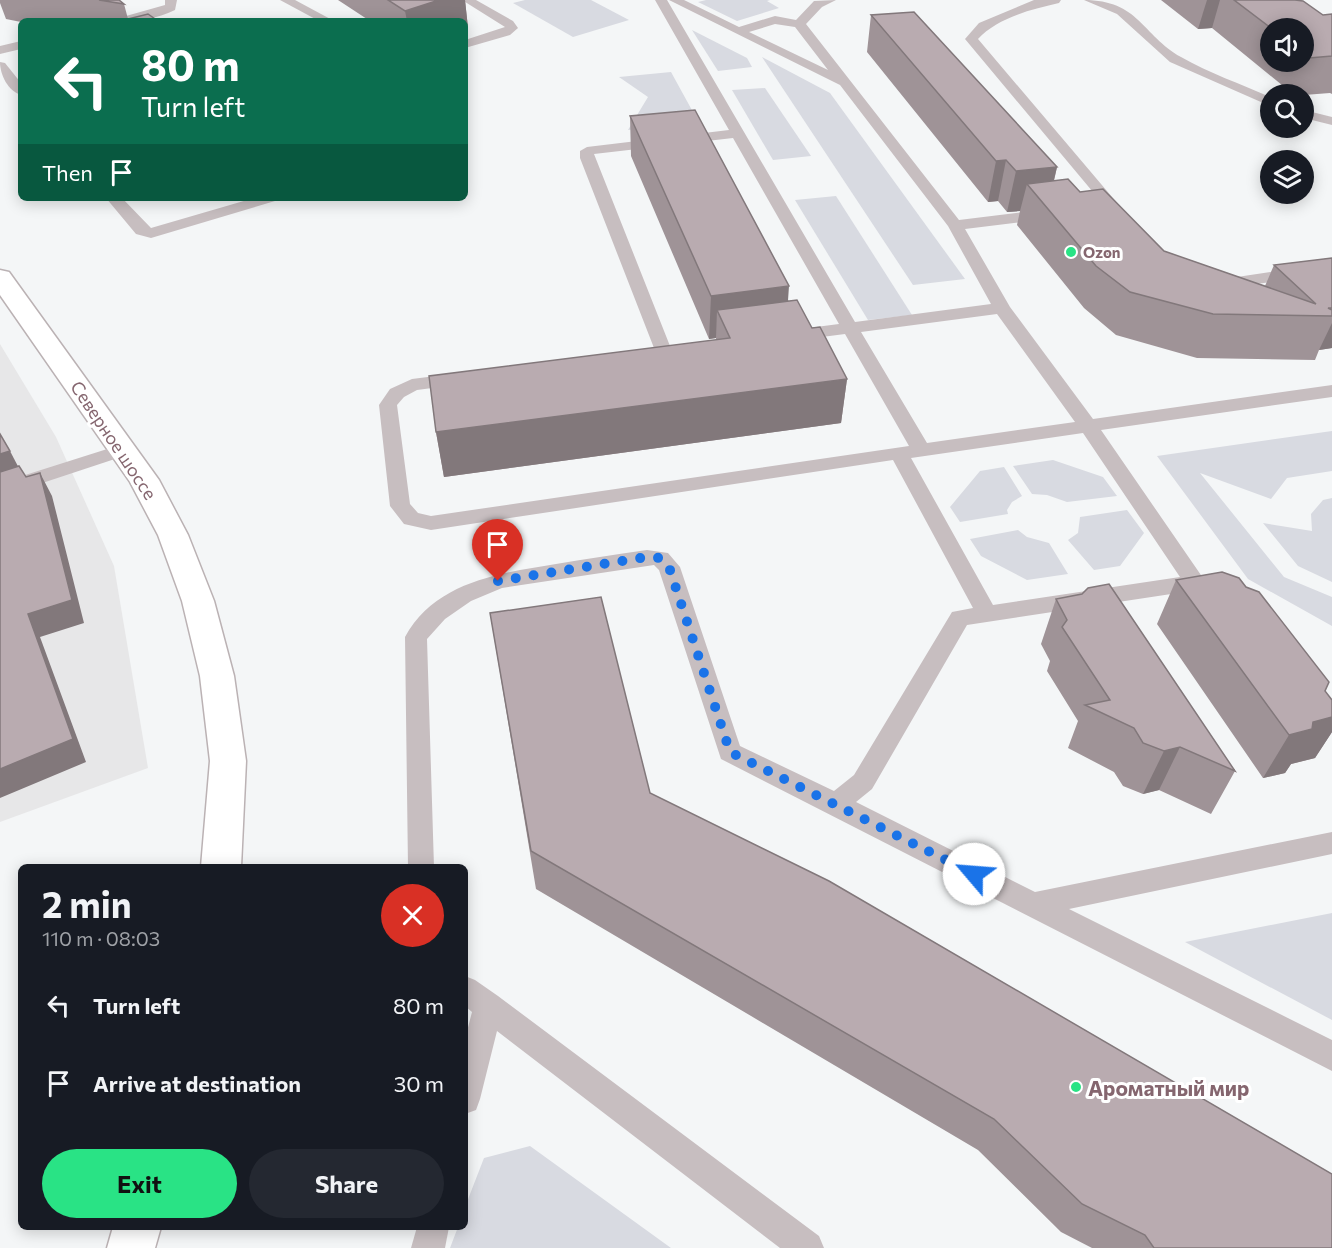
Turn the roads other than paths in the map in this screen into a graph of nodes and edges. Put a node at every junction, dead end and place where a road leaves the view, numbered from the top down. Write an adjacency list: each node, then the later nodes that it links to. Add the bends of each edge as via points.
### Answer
1 (171, 0): 9 (lane, via 171,7)
2 (286, 0): 10 (lane)
3 (468, 0): 13 (lane, via 512,28)
4 (661, 0): 22 (lane)
5 (675, 0): 12 (lane)
6 (830, 0): 11 (lane, via 818,4)
7 (1045, 0): 25 (lane, via 982,26 971,39 1117,211)
8 (1090, 0): 19 (lane, via 1121,11 1175,58)
9 (148, 18)
10 (322, 18)
11 (799, 24): 12 (lane, via 775,21); 17 (lane)
12 (738, 31): 17 (lane)
13 (468, 43)
14 (18, 46): 15 (lane)
15 (0, 50)
16 (0, 66): 18 (lane)
17 (846, 84): 27 (lane)
18 (18, 87)
19 (1260, 97)
20 (1314, 117): 21 (lane)
21 (1332, 122)
22 (738, 133): 32 (lane); 33 (lane, via 587,150)
23 (117, 201): 24 (lane, via 142,231 151,233)
24 (260, 201)
25 (1090, 209)
26 (1068, 212): 27 (lane)
27 (955, 225): 31 (lane)
28 (1332, 268): 30 (lane, via 1214,285)
29 (0, 277): 36 (main road, Северное шоссе)
30 (1196, 280)
31 (1002, 308): 32 (lane); 35 (lane)
32 (850, 328): 33 (lane); 37 (lane)
33 (664, 352): 38 (lane, via 412,385 396,393 388,405 400,506 411,519 431,523)
34 (1332, 391): 35 (lane)
35 (1088, 426): 37 (lane); 40 (lane)
36 (123, 450): 39 (lane); 45 (main road, Северное шоссе, via 173,535 198,601 217,676 228,761)
37 (921, 450): 38 (lane)
38 (899, 453): 42 (lane)
39 (0, 490)
40 (1195, 583): 41 (lane); 42 (lane)
41 (1222, 606)
42 (987, 614): 43 (lane, via 960,618 863,782)
43 (836, 804): 46 (lane, via 730,752 669,567 660,558 647,557 498,581 463,595 437,613 416,637); 47 (lane)
44 (1332, 843): 47 (lane)
45 (221, 864)
46 (421, 864)
47 (1033, 904): 49 (lane)
48 (477, 998): 50 (lane); 55 (lane)
49 (1332, 1056)
50 (468, 1074)
51 (136, 1230): 53 (main road)
52 (432, 1230): 54 (lane)
53 (131, 1248)
54 (428, 1248)
55 (807, 1248)

